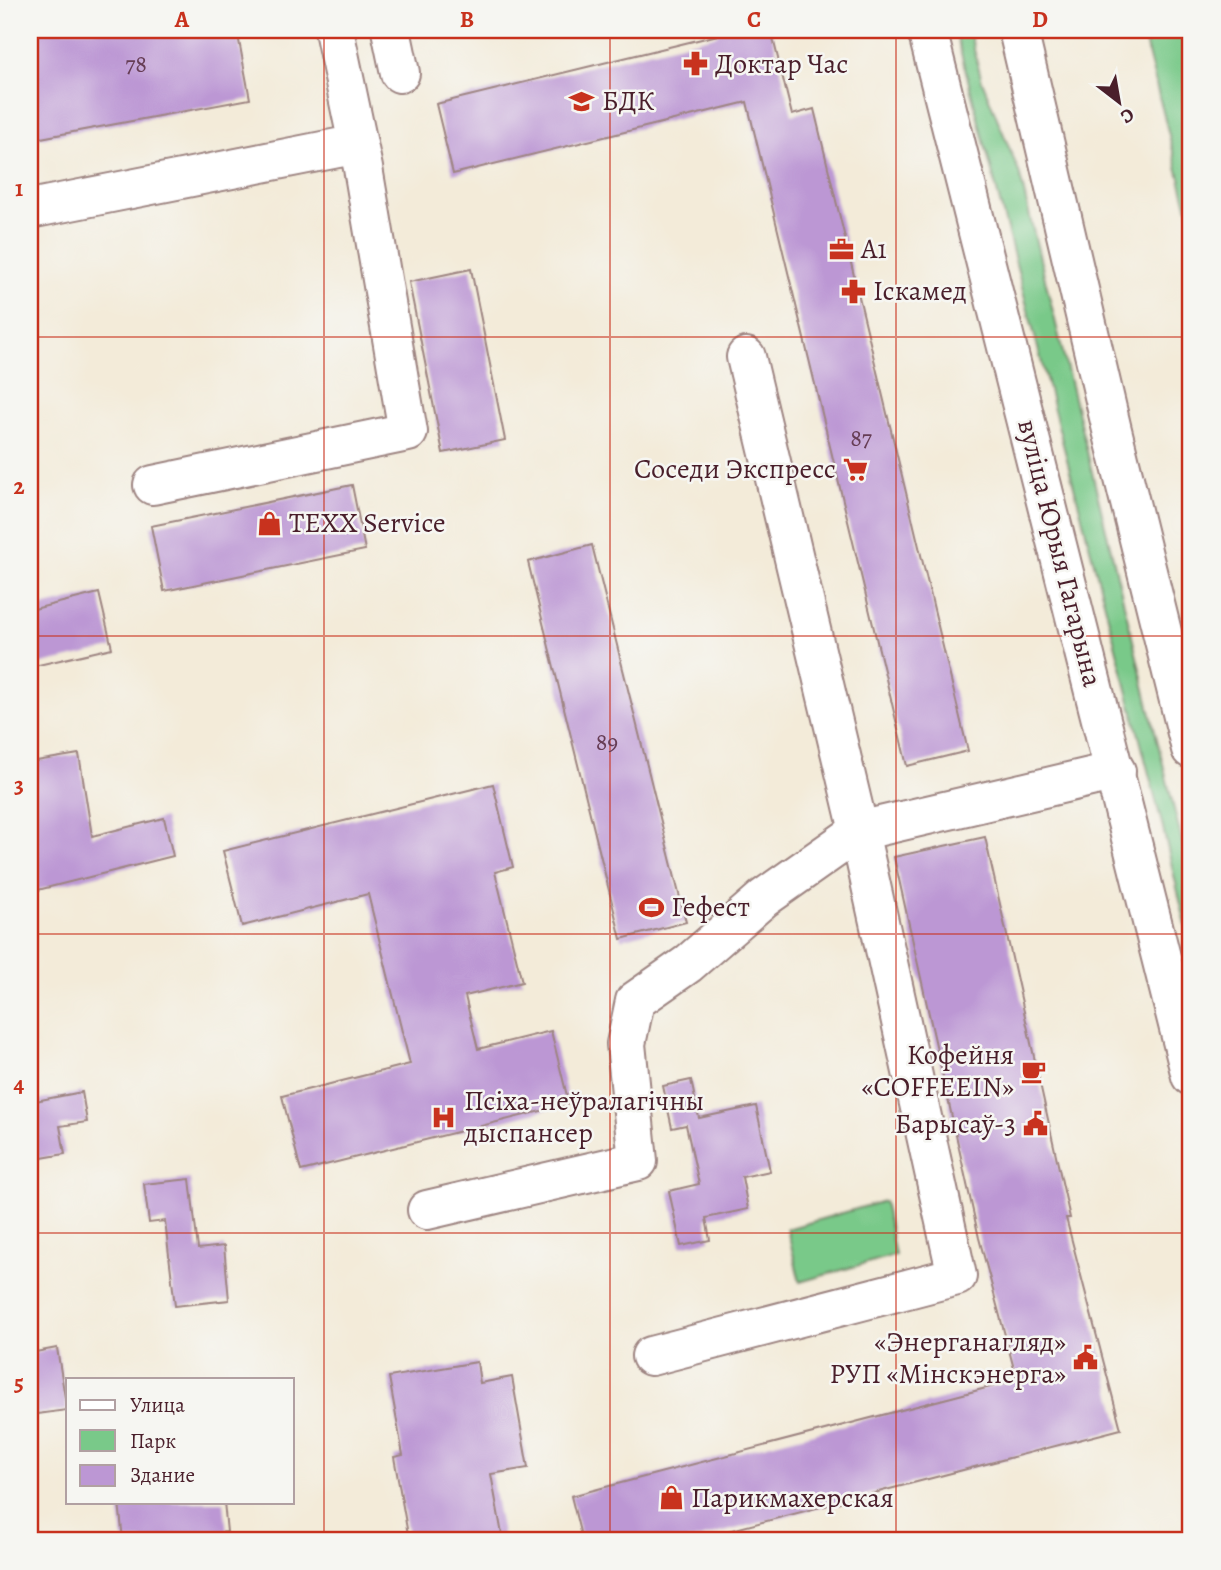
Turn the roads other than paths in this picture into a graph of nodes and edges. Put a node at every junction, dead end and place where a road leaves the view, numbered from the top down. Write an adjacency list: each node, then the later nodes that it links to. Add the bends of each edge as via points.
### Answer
1 (334, 30): 6 (main road)
2 (391, 30): 5 (main road)
3 (928, 30): 11 (main road, вуліца Юрыя Гагарына)
4 (1018, 30): 10 (main road)
5 (400, 73)
6 (358, 144): 7 (main road); 9 (main road, via 408,432)
7 (30, 209)
8 (746, 357): 12 (main road)
9 (153, 485)
10 (1191, 749)
11 (1116, 772): 12 (main road); 13 (main road, вуліца Юрыя Гагарына)
12 (859, 831): 14 (main road, via 764,898 688,964 635,1001 626,1044 638,1161); 15 (main road, via 957,1276)
13 (1191, 1076)
14 (427, 1210)
15 (651, 1356)

